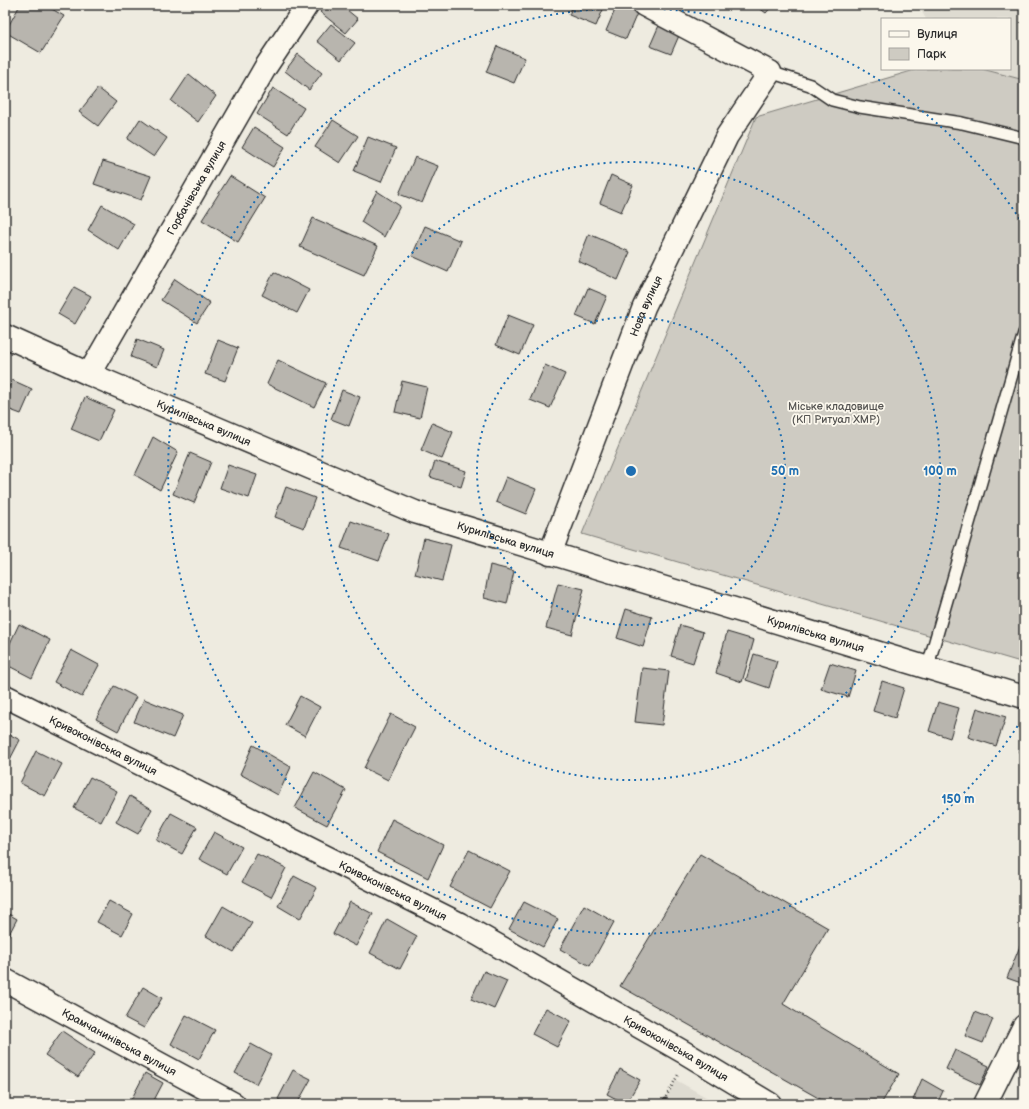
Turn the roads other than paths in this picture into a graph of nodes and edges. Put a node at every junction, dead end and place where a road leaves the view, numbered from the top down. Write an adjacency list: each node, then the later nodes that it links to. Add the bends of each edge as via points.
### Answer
1 (308, 5): 7 (street, Горбачівська вулиця, via 265,68)
2 (644, 5): 3 (street)
3 (770, 72): 4 (lane, via 810,86 832,100 860,107 962,123); 8 (street, Нова вулиця, via 727,136 644,307)
4 (1024, 138)
5 (1024, 333): 9 (lane)
6 (5, 336): 7 (street, Курилівська вулиця)
7 (90, 374): 8 (street, Курилівська вулиця, via 415,512)
8 (550, 554): 9 (street, Курилівська вулиця)
9 (927, 669): 11 (street, Курилівська вулиця)
10 (5, 696): 15 (street, Кривоконівська вулиця, via 460,924)
11 (1024, 697)
12 (5, 980): 14 (street, Крамчанинівська вулиця)
13 (1024, 1026): 16 (street)
14 (234, 1104)
15 (770, 1104)
16 (985, 1104)

